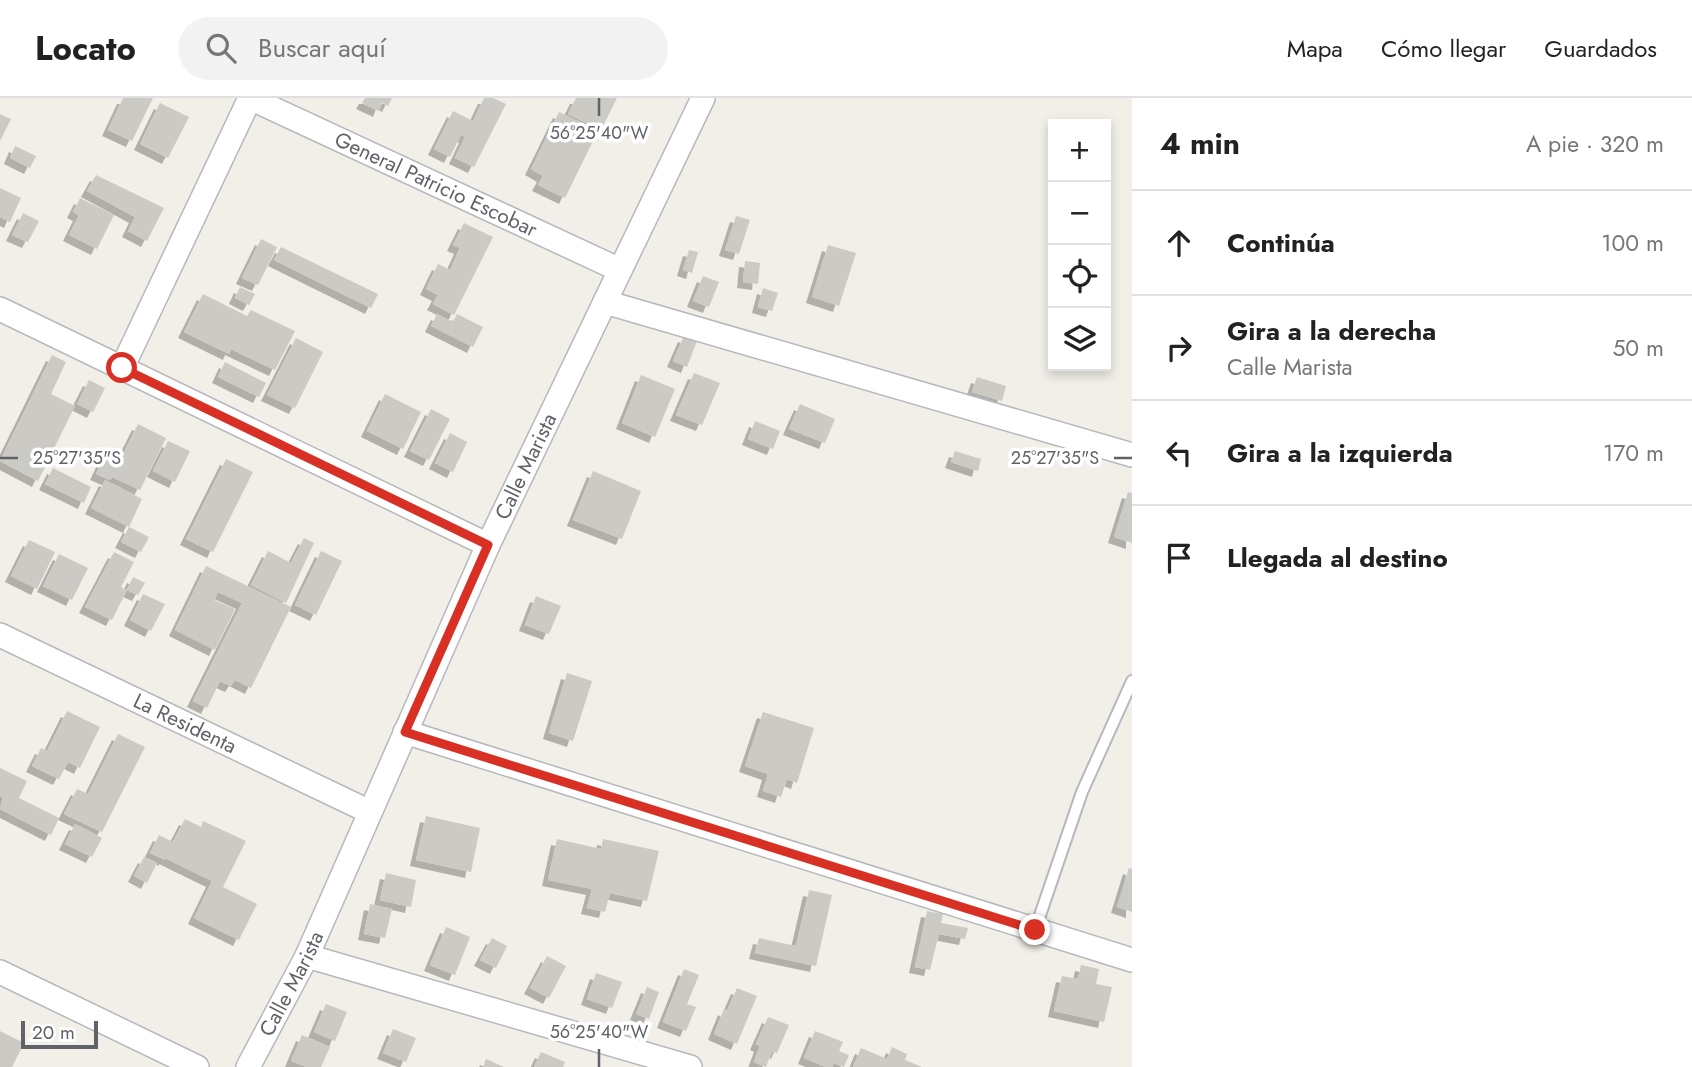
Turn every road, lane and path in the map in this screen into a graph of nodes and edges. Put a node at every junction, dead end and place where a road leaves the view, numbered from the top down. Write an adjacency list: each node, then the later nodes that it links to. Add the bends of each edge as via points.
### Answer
1 (250, 98): 3 (street, General Patricio Escobar); 6 (street)
2 (703, 98): 3 (street, Calle Marista)
3 (621, 270): 4 (street, Calle Marista)
4 (605, 302): 7 (street); 8 (street, Calle Marista)
5 (0, 309): 6 (street)
6 (122, 368): 8 (street)
7 (1132, 455)
8 (488, 545): 11 (street, Calle Marista)
9 (0, 635): 12 (street, La Residenta)
10 (1132, 681): 13 (lane, via 1082,792)
11 (405, 732): 12 (street, Calle Marista); 13 (street)
12 (370, 812): 14 (street, Calle Marista)
13 (1035, 930): 15 (street)
14 (307, 956): 18 (street, Calle Marista); 19 (street)
15 (1132, 960)
16 (0, 972): 17 (street)
17 (197, 1067)
18 (248, 1067)
19 (690, 1067)

